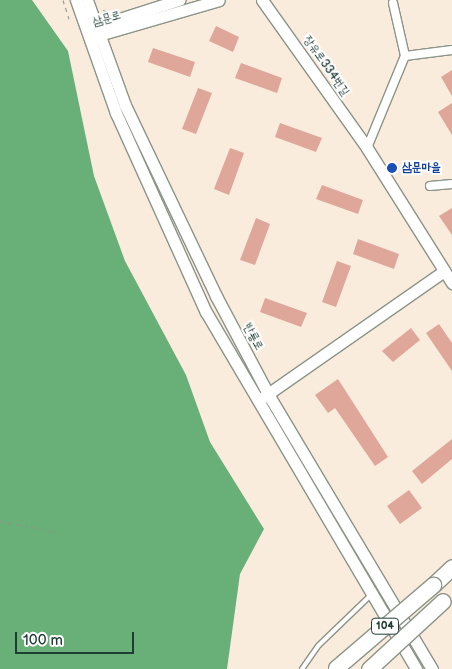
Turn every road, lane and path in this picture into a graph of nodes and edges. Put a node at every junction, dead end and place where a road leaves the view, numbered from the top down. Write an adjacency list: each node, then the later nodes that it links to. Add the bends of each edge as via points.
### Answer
1 (63, 0): 8 (path)
2 (76, 0): 9 (street, 반룡로)
3 (87, 0): 9 (street, 반룡로)
4 (179, 0): 9 (street, 삼문로)
5 (219, 0): 9 (street, 삼문로)
6 (262, 0): 12 (street, 장유로334번길)
7 (393, 3): 11 (street)
8 (70, 22)
9 (91, 32): 17 (street, 반룡로, via 173,211); 18 (street, 반룡로, via 163,221 206,312)
10 (452, 50): 11 (street)
11 (405, 56): 12 (street)
12 (367, 148): 15 (street, 장유로334번길)
13 (452, 184): 14 (street)
14 (430, 186)
15 (444, 271): 16 (street, 장유로334번길); 17 (street)
16 (452, 283)
17 (268, 394): 18 (street); 28 (street, 반룡로)
18 (257, 402): 22 (street, 반룡로)
19 (0, 521): 20 (path)
20 (57, 532)
21 (452, 567): 24 (highway, 104, bridge)
22 (372, 594): 25 (lane, via 319,646); 27 (street, 반룡로)
23 (448, 597): 26 (highway, 104, bridge)
24 (336, 668)
25 (302, 669)
26 (369, 669)
27 (416, 669)
28 (432, 669)

